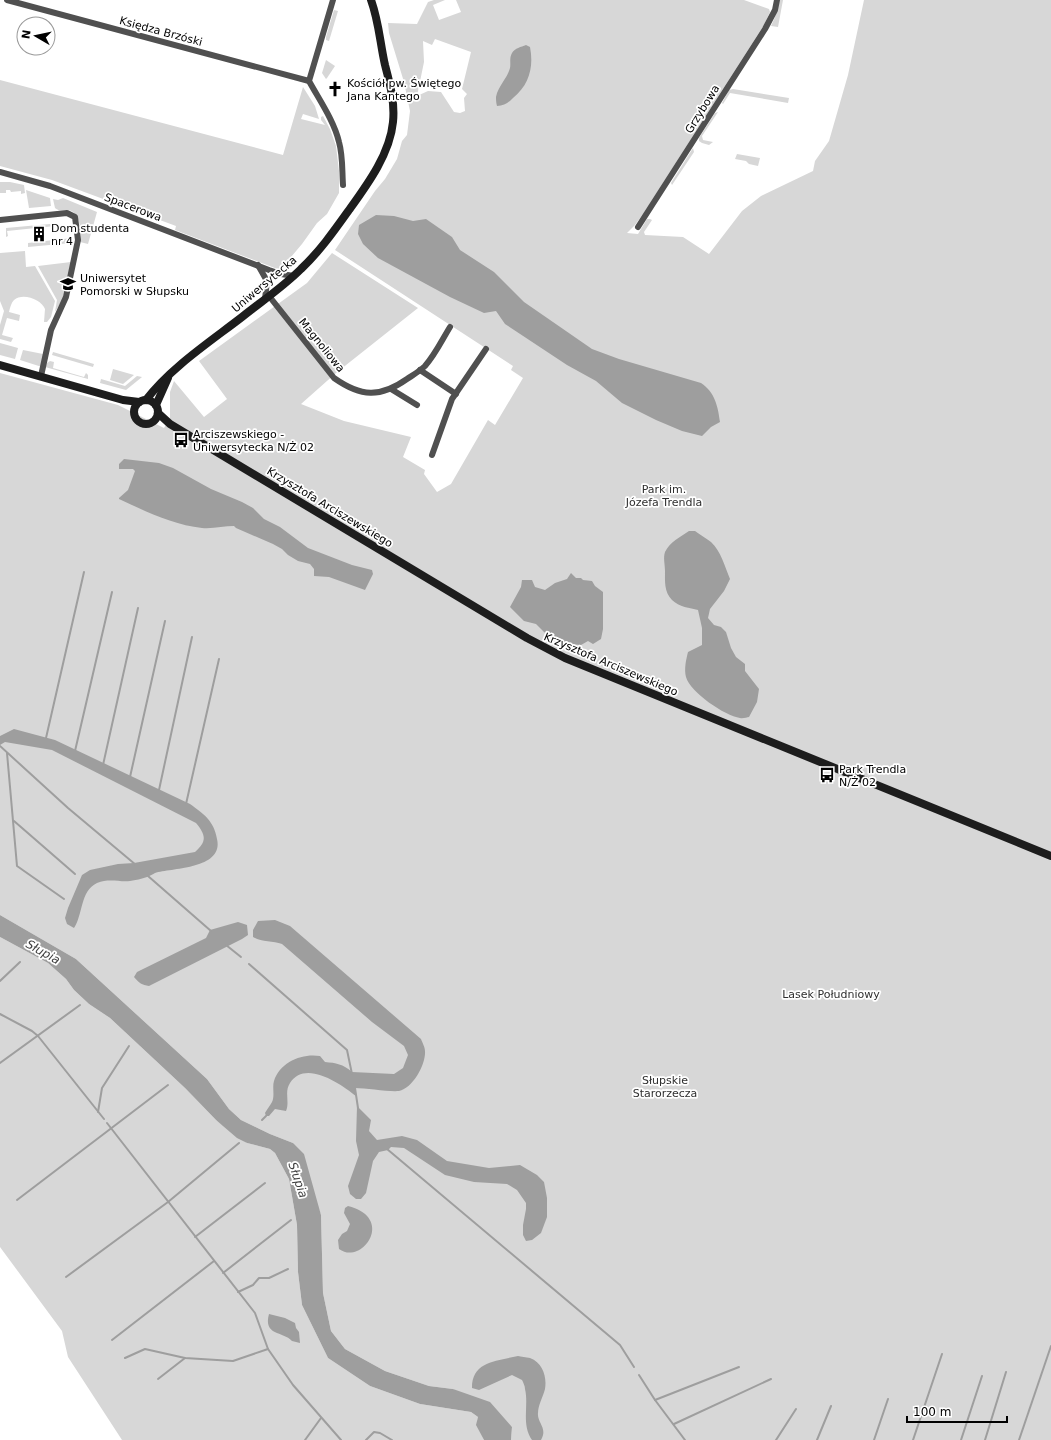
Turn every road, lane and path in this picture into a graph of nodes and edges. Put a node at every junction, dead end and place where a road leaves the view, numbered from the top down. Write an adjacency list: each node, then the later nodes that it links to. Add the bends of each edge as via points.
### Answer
1 (7, 0): 6 (street, Księdza Brzóski)
2 (333, 0): 8 (street)
3 (371, 0): 7 (street)
4 (375, 0): 7 (street)
5 (777, 0): 12 (street, Grzybowa, via 765,29)
6 (34, 3): 8 (street, Księdza Brzóski)
7 (376, 15): 14 (street, Uniwersytecka, via 393,98 390,139 374,174 359,196 324,245)
8 (309, 81): 10 (street, via 339,141)
9 (0, 172): 13 (street, Spacerowa, via 50,186)
10 (343, 185)
11 (0, 220): 21 (street, via 67,213 73,215 76,220 78,240 66,297 51,330)
12 (638, 227)
13 (258, 266): 14 (street, Spacerowa); 15 (street, via 267,281)
14 (294, 276): 15 (street, Uniwersytecka)
15 (267, 297): 20 (street, Uniwersytecka); 22 (street, Magnoliowa, via 334,378 358,391 374,393)
16 (450, 327): 19 (street, Magnoliowa)
17 (486, 349): 23 (street)
18 (0, 365): 21 (street)
19 (420, 370): 22 (street, Magnoliowa); 23 (street)
20 (169, 375): 25 (street, Uniwersytecka); 28 (street, Uniwersytecka)
21 (41, 376): 24 (street)
22 (392, 389): 26 (street)
23 (456, 394): 29 (street)
24 (123, 400): 25 (street); 27 (street)
25 (142, 401): 27 (street); 28 (street, via 153,402)
26 (417, 405)
27 (133, 412): 28 (street, via 136,420 143,424 151,423)
28 (156, 413): 30 (street, Krzysztofa Arciszewskiego, via 170,424 527,638 565,658)
29 (432, 455)
30 (1051, 856)

